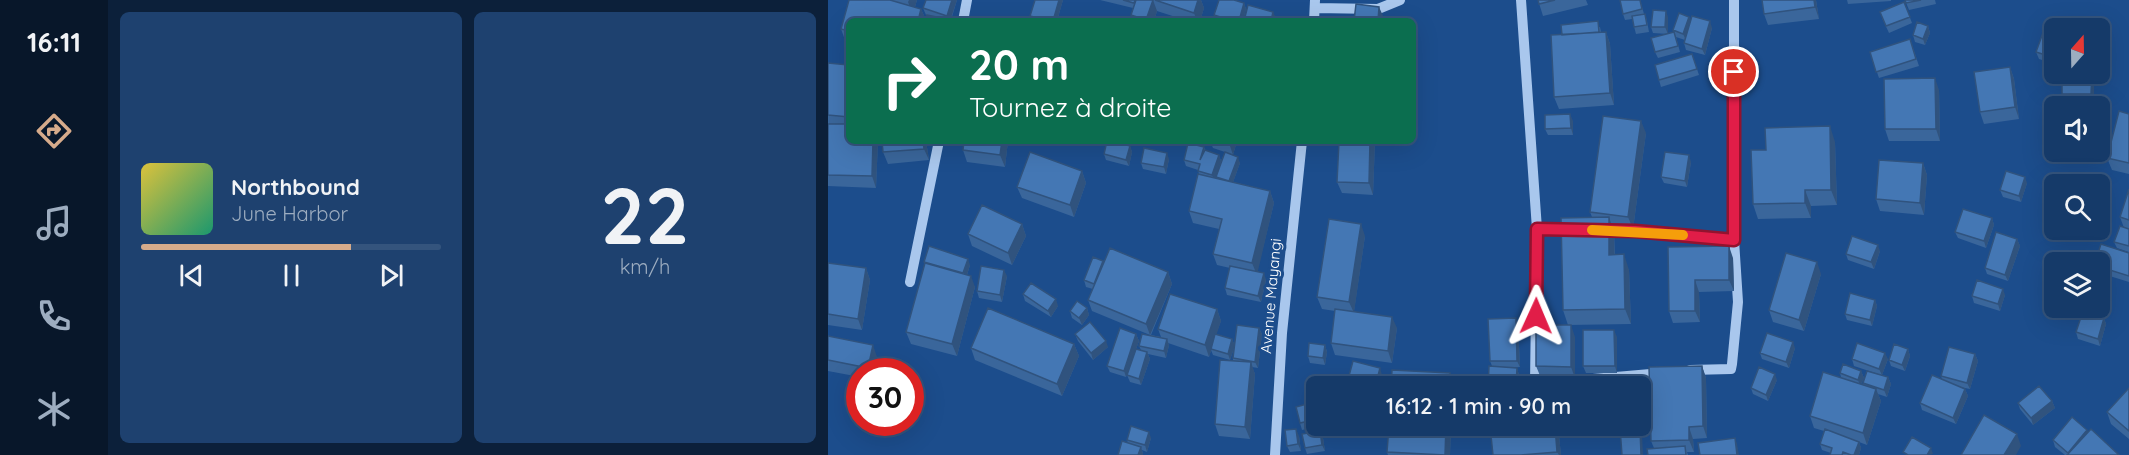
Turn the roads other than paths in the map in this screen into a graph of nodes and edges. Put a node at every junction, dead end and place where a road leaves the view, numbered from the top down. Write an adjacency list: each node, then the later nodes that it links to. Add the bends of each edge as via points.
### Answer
1 (968, 0): 6 (street)
2 (1400, 0): 5 (street, via 1378,9)
3 (1521, 0): 9 (street)
4 (1734, 0): 10 (street)
5 (1315, 4)
6 (964, 18)
7 (938, 144): 11 (street)
8 (1302, 144): 12 (street, Avenue Mayangi, via 1282,333)
9 (1537, 229): 10 (street, via 1635,231); 10 (street, via 1535,384 1731,369 1738,302)
10 (1734, 240)
11 (910, 282)
12 (1275, 455)

